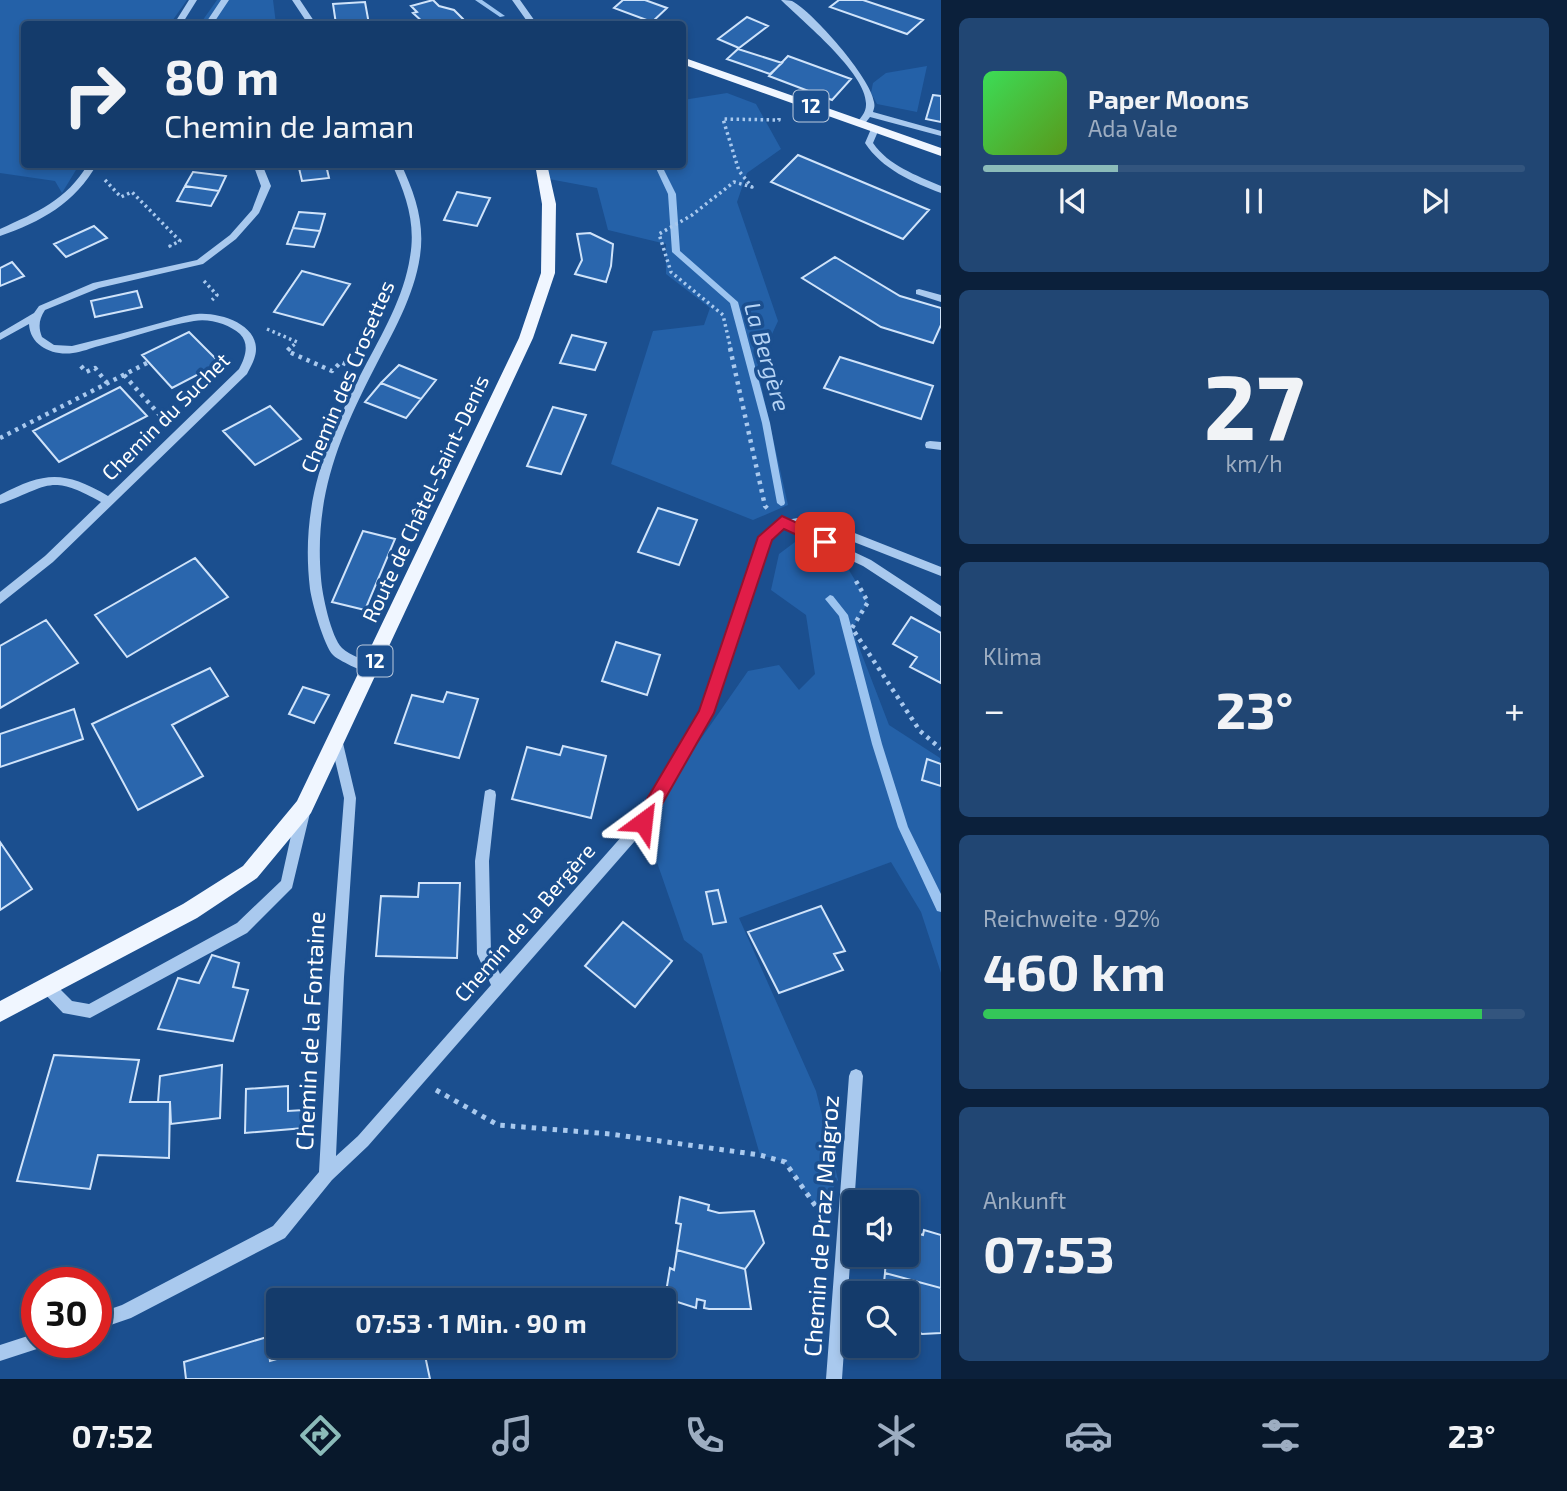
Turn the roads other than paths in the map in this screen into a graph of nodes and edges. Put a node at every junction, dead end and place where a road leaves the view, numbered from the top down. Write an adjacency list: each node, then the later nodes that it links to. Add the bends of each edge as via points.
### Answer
1 (193, 0): 6 (street)
2 (225, 0): 7 (street)
3 (296, 0): 8 (street)
4 (516, 0): 9 (street)
5 (785, 0): 11 (street, via 808,17 837,50 870,99)
6 (179, 21)
7 (211, 21)
8 (310, 21)
9 (531, 21)
10 (686, 61): 12 (main road, 12)
11 (869, 114): 12 (street); 14 (street)
12 (860, 124): 13 (main road, 12)
13 (875, 129): 15 (main road, 12); 20 (street, via 869,143 872,149 893,167)
14 (940, 134)
15 (940, 152)
16 (92, 168): 21 (street, via 71,197)
17 (259, 168): 24 (street, via 267,186 256,211 233,237 200,262 96,285)
18 (396, 168): 32 (street, Chemin des Crosettes, via 416,212 417,250 407,295 327,463 317,504 320,607 337,651)
19 (542, 168): 32 (main road, Route de Châtel-Saint-Denis / 12, via 548,204 548,273 526,338)
20 (940, 190)
21 (0, 233)
22 (919, 292): 23 (street)
23 (940, 299)
24 (36, 316): 25 (street); 27 (street, Chemin du Suchet, via 37,339 61,350 196,317 233,324 251,345 243,371)
25 (0, 337)
26 (0, 500): 27 (street, via 37,481 65,479)
27 (108, 501): 30 (street, Chemin du Suchet, via 49,559)
28 (782, 522): 29 (street, via 820,524); 31 (street, via 867,563); 36 (street, Chemin de la Bergère, via 766,537 706,713 643,822)
29 (940, 572)
30 (0, 598)
31 (940, 612)
32 (371, 669): 33 (main road, Route de Châtel-Saint-Denis / 12)
33 (336, 739): 35 (main road, Route de Châtel-Saint-Denis / 12); 40 (street, Chemin de la Fontaine, via 350,798)
34 (491, 795): 36 (street, via 482,861 484,954)
35 (304, 807): 37 (main road, Route de Châtel-Saint-Denis / 12, via 250,872 190,911); 37 (street, via 287,884 242,928 90,1011 68,1008)
36 (498, 985): 40 (street, Chemin de la Bergère)
37 (48, 986): 38 (main road, Route de Châtel-Saint-Denis / 12)
38 (0, 1012)
39 (856, 1076): 44 (street, Chemin de Praz Maigroz)
40 (327, 1175): 41 (street, Chemin de la Fontaine, via 279,1232)
41 (112, 1316)
42 (21, 1346): 43 (street)
43 (0, 1353)
44 (834, 1379)

